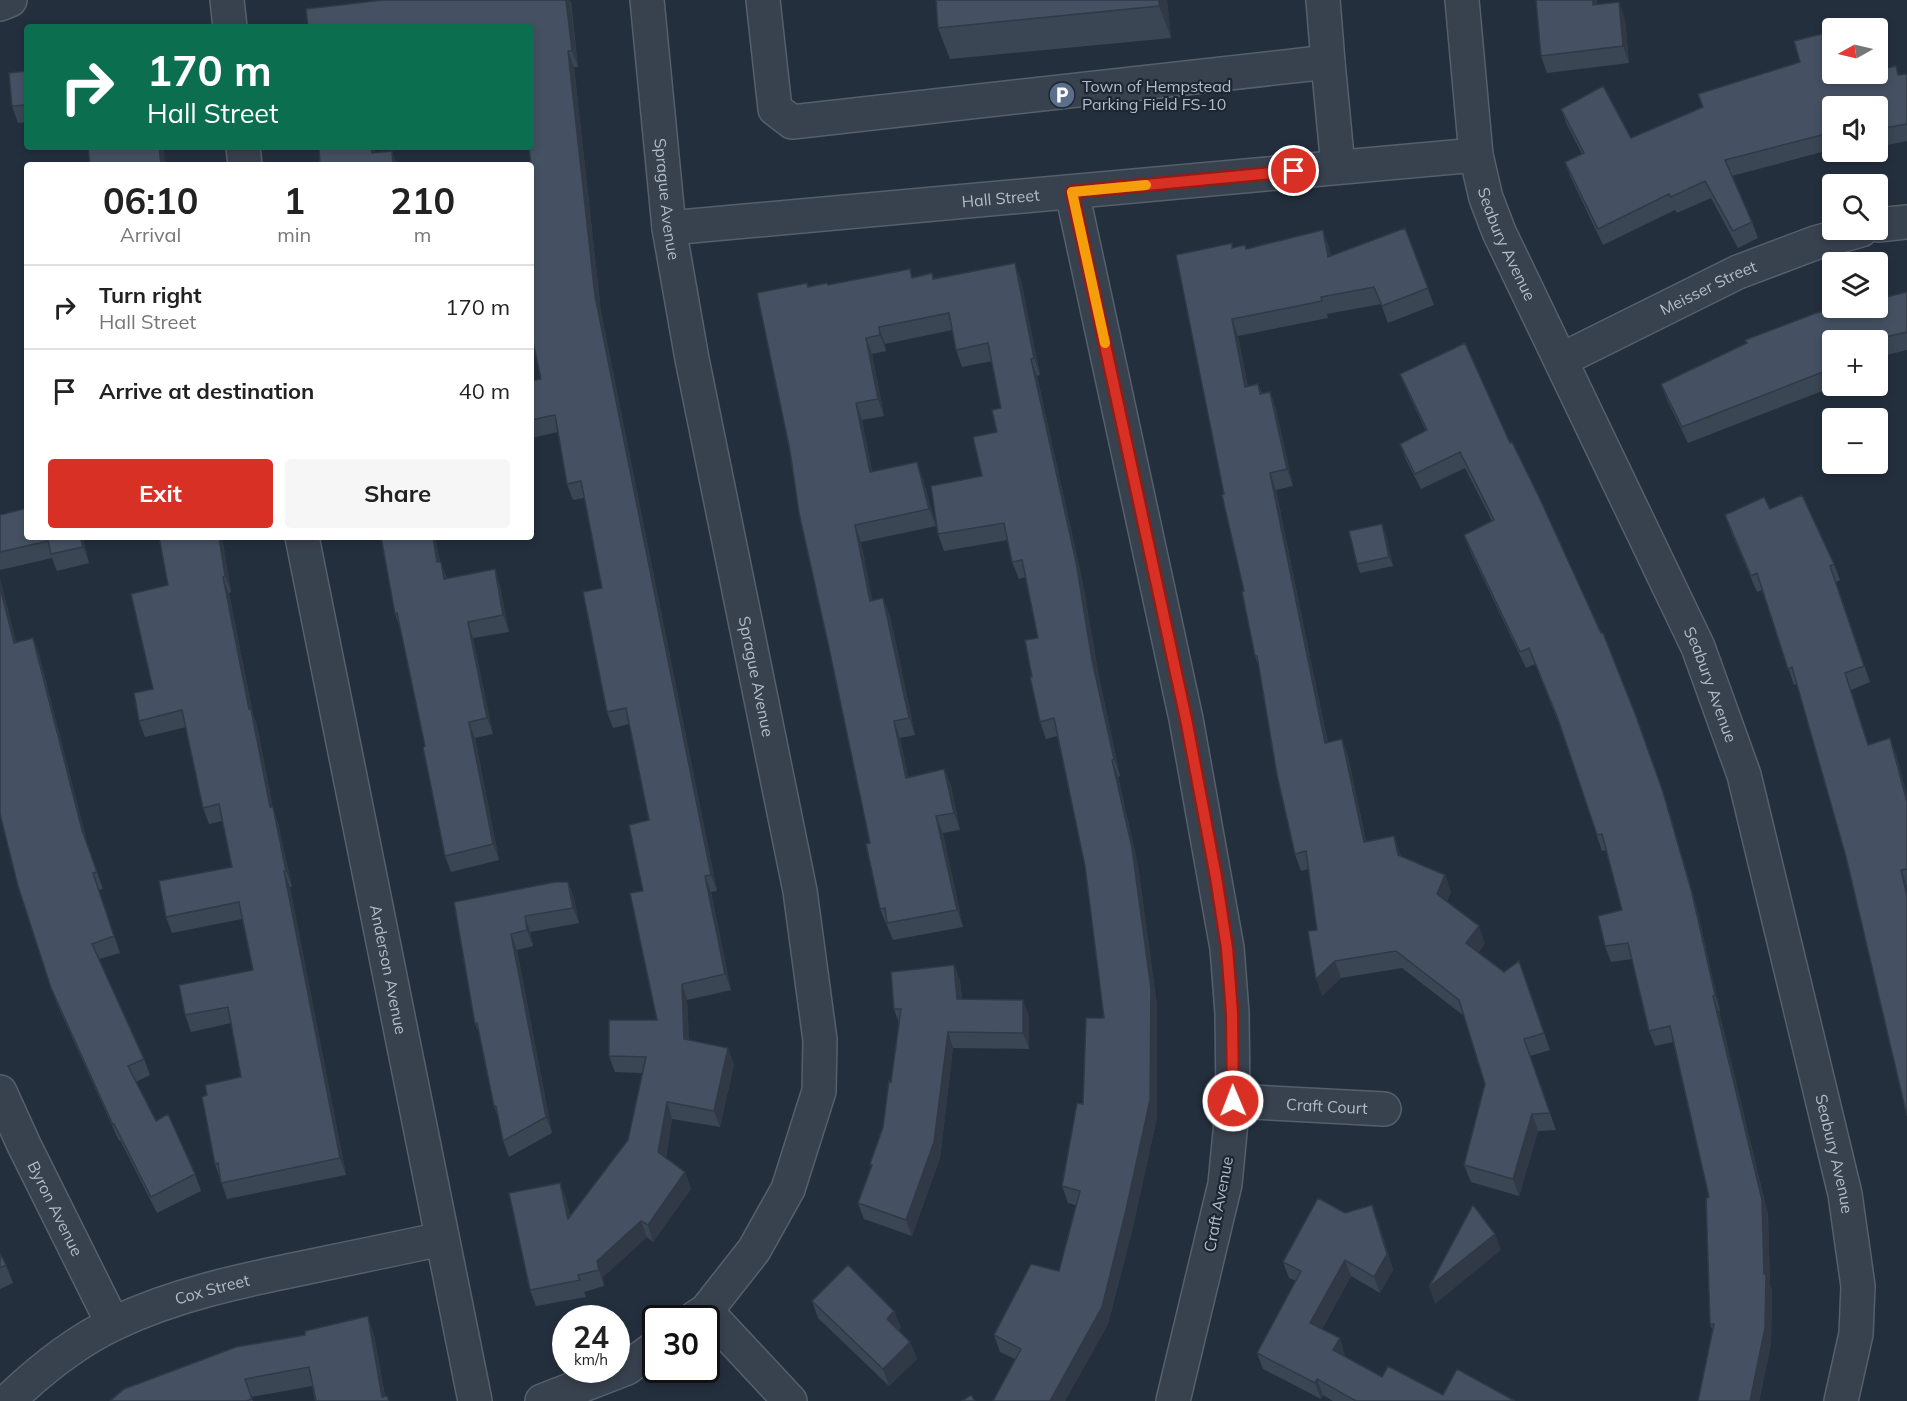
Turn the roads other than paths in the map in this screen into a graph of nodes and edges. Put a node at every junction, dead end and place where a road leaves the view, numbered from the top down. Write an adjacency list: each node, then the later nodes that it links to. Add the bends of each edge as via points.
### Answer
1 (10, 0): 7 (street)
2 (228, 0): 8 (street)
3 (647, 0): 15 (street, Sprague Avenue)
4 (763, 0): 9 (street, via 775,109 792,122)
5 (1323, 0): 9 (street)
6 (1462, 0): 10 (street, Seabury Avenue)
7 (0, 4)
8 (230, 24)
9 (1328, 62): 11 (street)
10 (1476, 155): 11 (street, Hall Street); 17 (street, Seabury Avenue, via 1499,232)
11 (1338, 167): 12 (street, Hall Street)
12 (1072, 192): 15 (street, Hall Street); 20 (street, Craft Avenue, via 1186,719 1216,877 1232,1013)
13 (1907, 222): 14 (street)
14 (1888, 224)
15 (669, 228): 23 (street, Sprague Avenue, via 800,891 820,1040 819,1090 788,1189 754,1250)
16 (1826, 240): 17 (street, Meisser Street, via 1738,272)
17 (1561, 360): 32 (street, Seabury Avenue, via 1698,647 1744,775 1845,1194 1858,1286 1856,1334)
18 (303, 540): 22 (street, Anderson Avenue)
19 (0, 1092): 24 (street, Byron Avenue)
20 (1233, 1101): 21 (street, Craft Court); 31 (street, Craft Avenue, via 1225,1184)
21 (1384, 1109)
22 (442, 1239): 24 (street, Cox Street, via 226,1283); 28 (street, Anderson Avenue)
23 (708, 1305)
24 (113, 1324): 27 (street, Cox Street, via 64,1353)
25 (720, 1334): 30 (street)
26 (642, 1357): 29 (street, via 627,1368)
27 (8, 1401)
28 (475, 1401)
29 (542, 1401)
30 (790, 1401)
31 (1173, 1401)
32 (1841, 1401)

